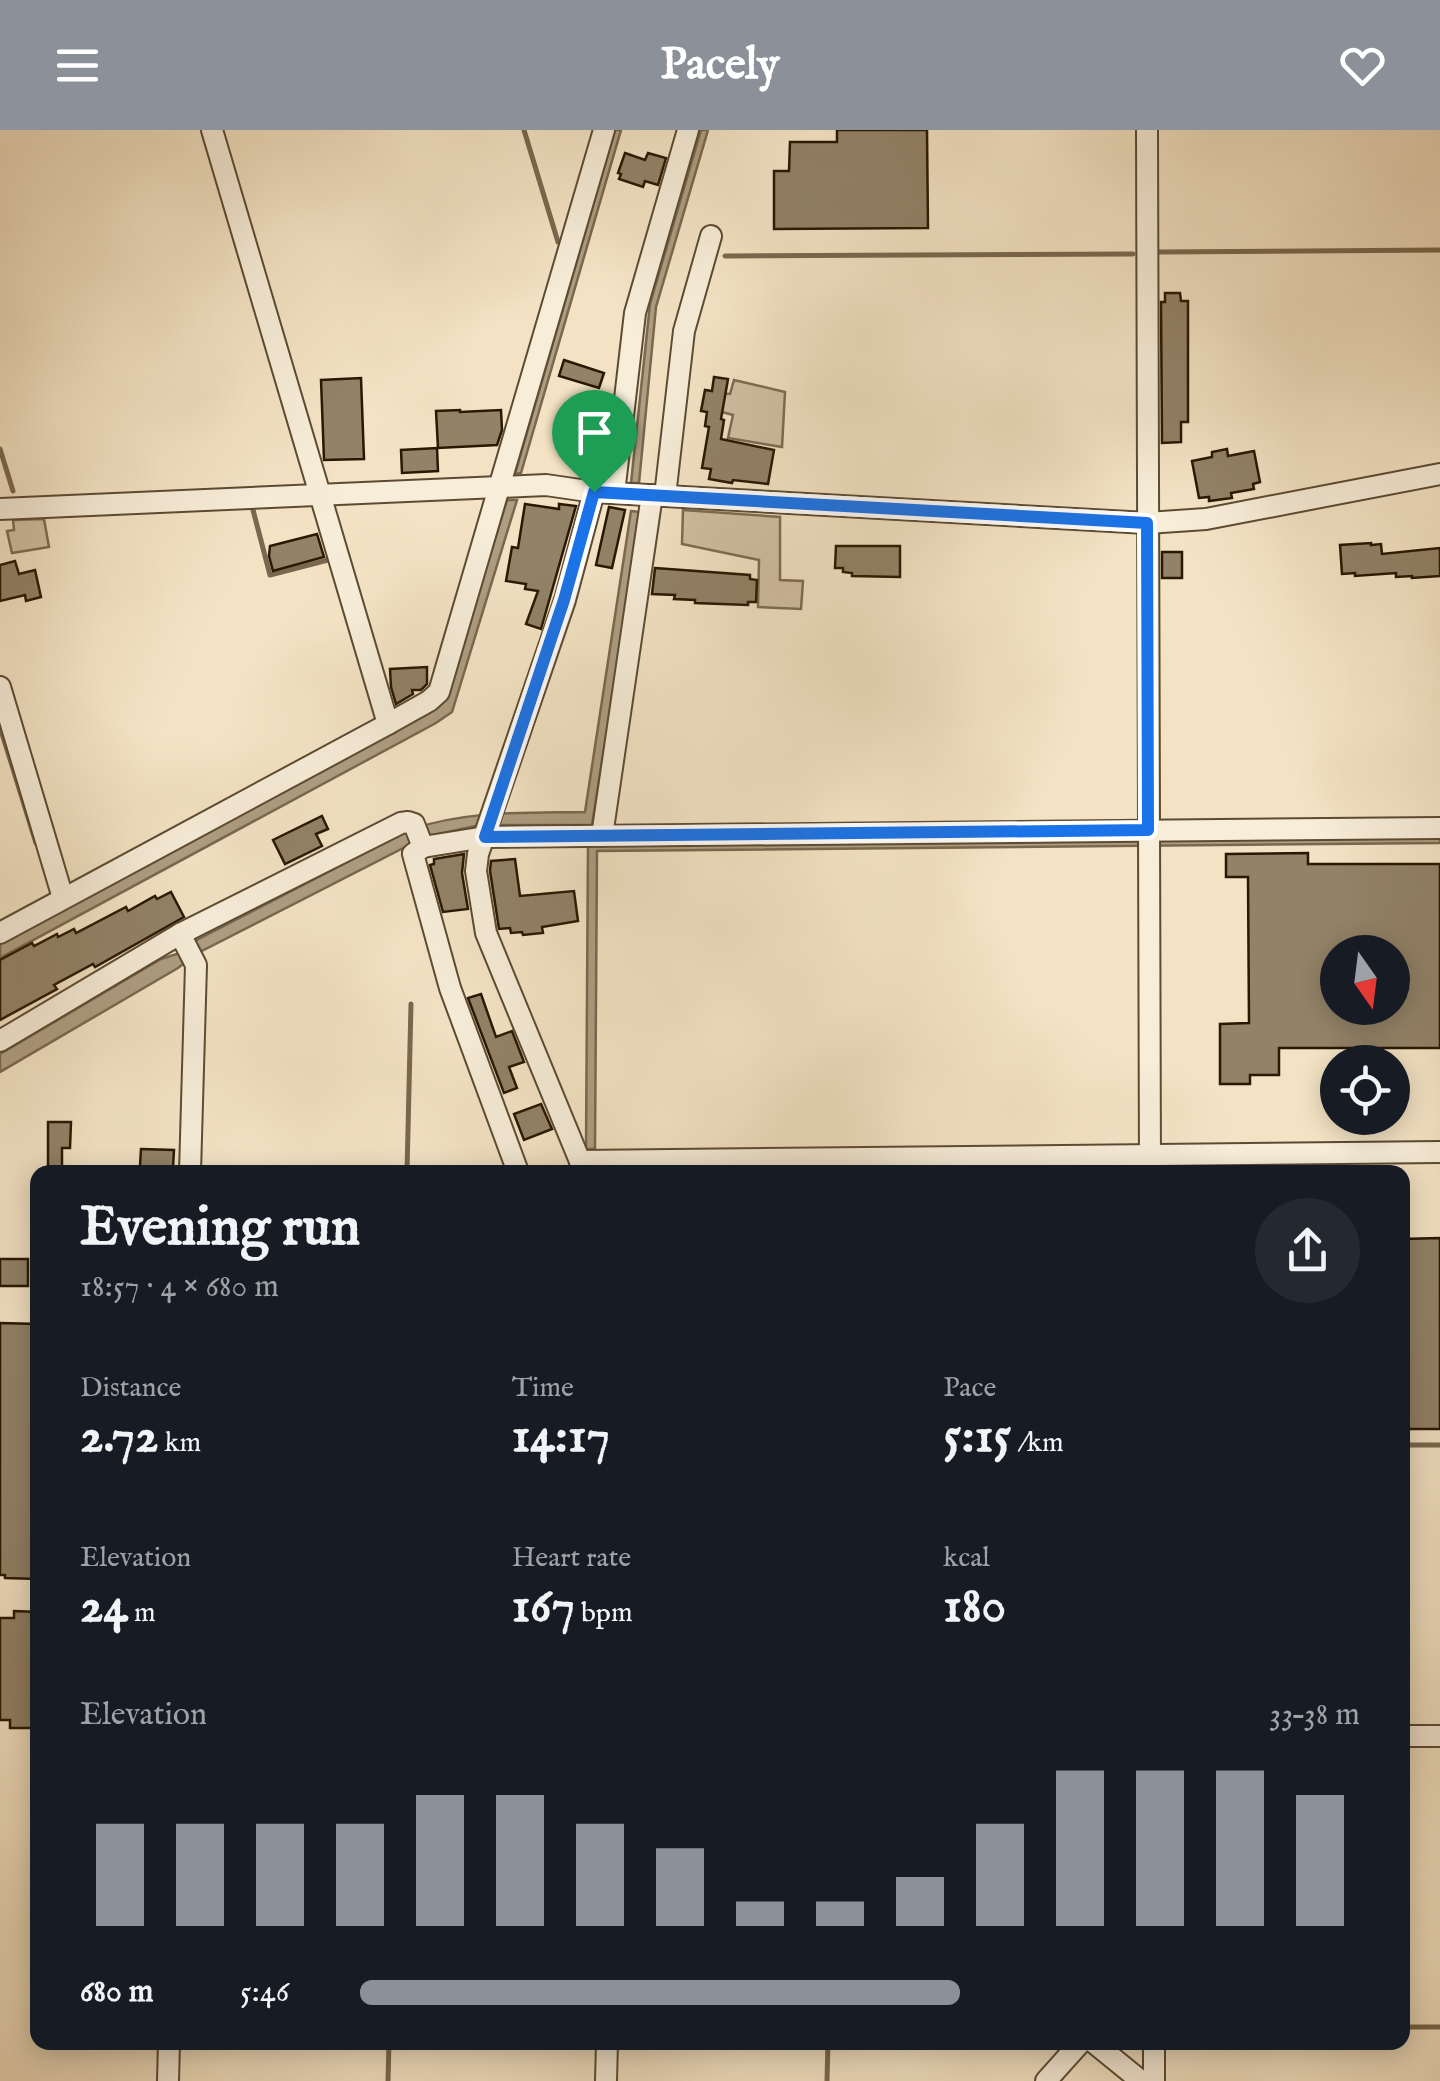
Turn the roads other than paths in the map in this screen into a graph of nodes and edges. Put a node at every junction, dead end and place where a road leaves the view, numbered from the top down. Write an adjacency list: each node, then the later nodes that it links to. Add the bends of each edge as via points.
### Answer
1 (212, 130): 10 (street)
2 (604, 130): 7 (street)
3 (688, 130): 8 (street, via 635,313)
4 (1147, 130): 12 (street)
5 (711, 236): 9 (street, via 684,331)
6 (1440, 474): 12 (street, via 1206,519)
7 (500, 488): 8 (street); 10 (street); 14 (street, via 439,692)
8 (604, 492): 9 (street); 16 (street)
9 (659, 495): 12 (street); 17 (street)
10 (320, 496): 11 (street); 14 (street)
11 (0, 509)
12 (1147, 523): 18 (street)
13 (0, 687): 20 (street)
14 (388, 724): 20 (street)
15 (1440, 828): 18 (street)
16 (486, 834): 17 (street); 19 (street); 28 (street, via 476,870 486,933)
17 (602, 836): 18 (street)
18 (1148, 840): 25 (street)
19 (423, 846): 22 (street, via 414,824 400,823); 27 (street, via 413,854 450,988)
20 (64, 898): 21 (street)
21 (0, 933)
22 (186, 946): 23 (street); 26 (street, via 196,965)
23 (0, 1041)
24 (1440, 1152): 25 (street)
25 (1150, 1164): 29 (street)
26 (190, 1165)
27 (515, 1165)
28 (582, 1165)
29 (961, 1165)
30 (1410, 1736): 31 (street)
31 (1440, 1736)
32 (168, 2050): 38 (street)
33 (607, 2050): 39 (street)
34 (1074, 2050): 37 (street)
35 (1102, 2050): 40 (street)
36 (1154, 2050): 41 (street)
37 (1050, 2077)
38 (168, 2081)
39 (606, 2081)
40 (1141, 2081)
41 (1154, 2081)

